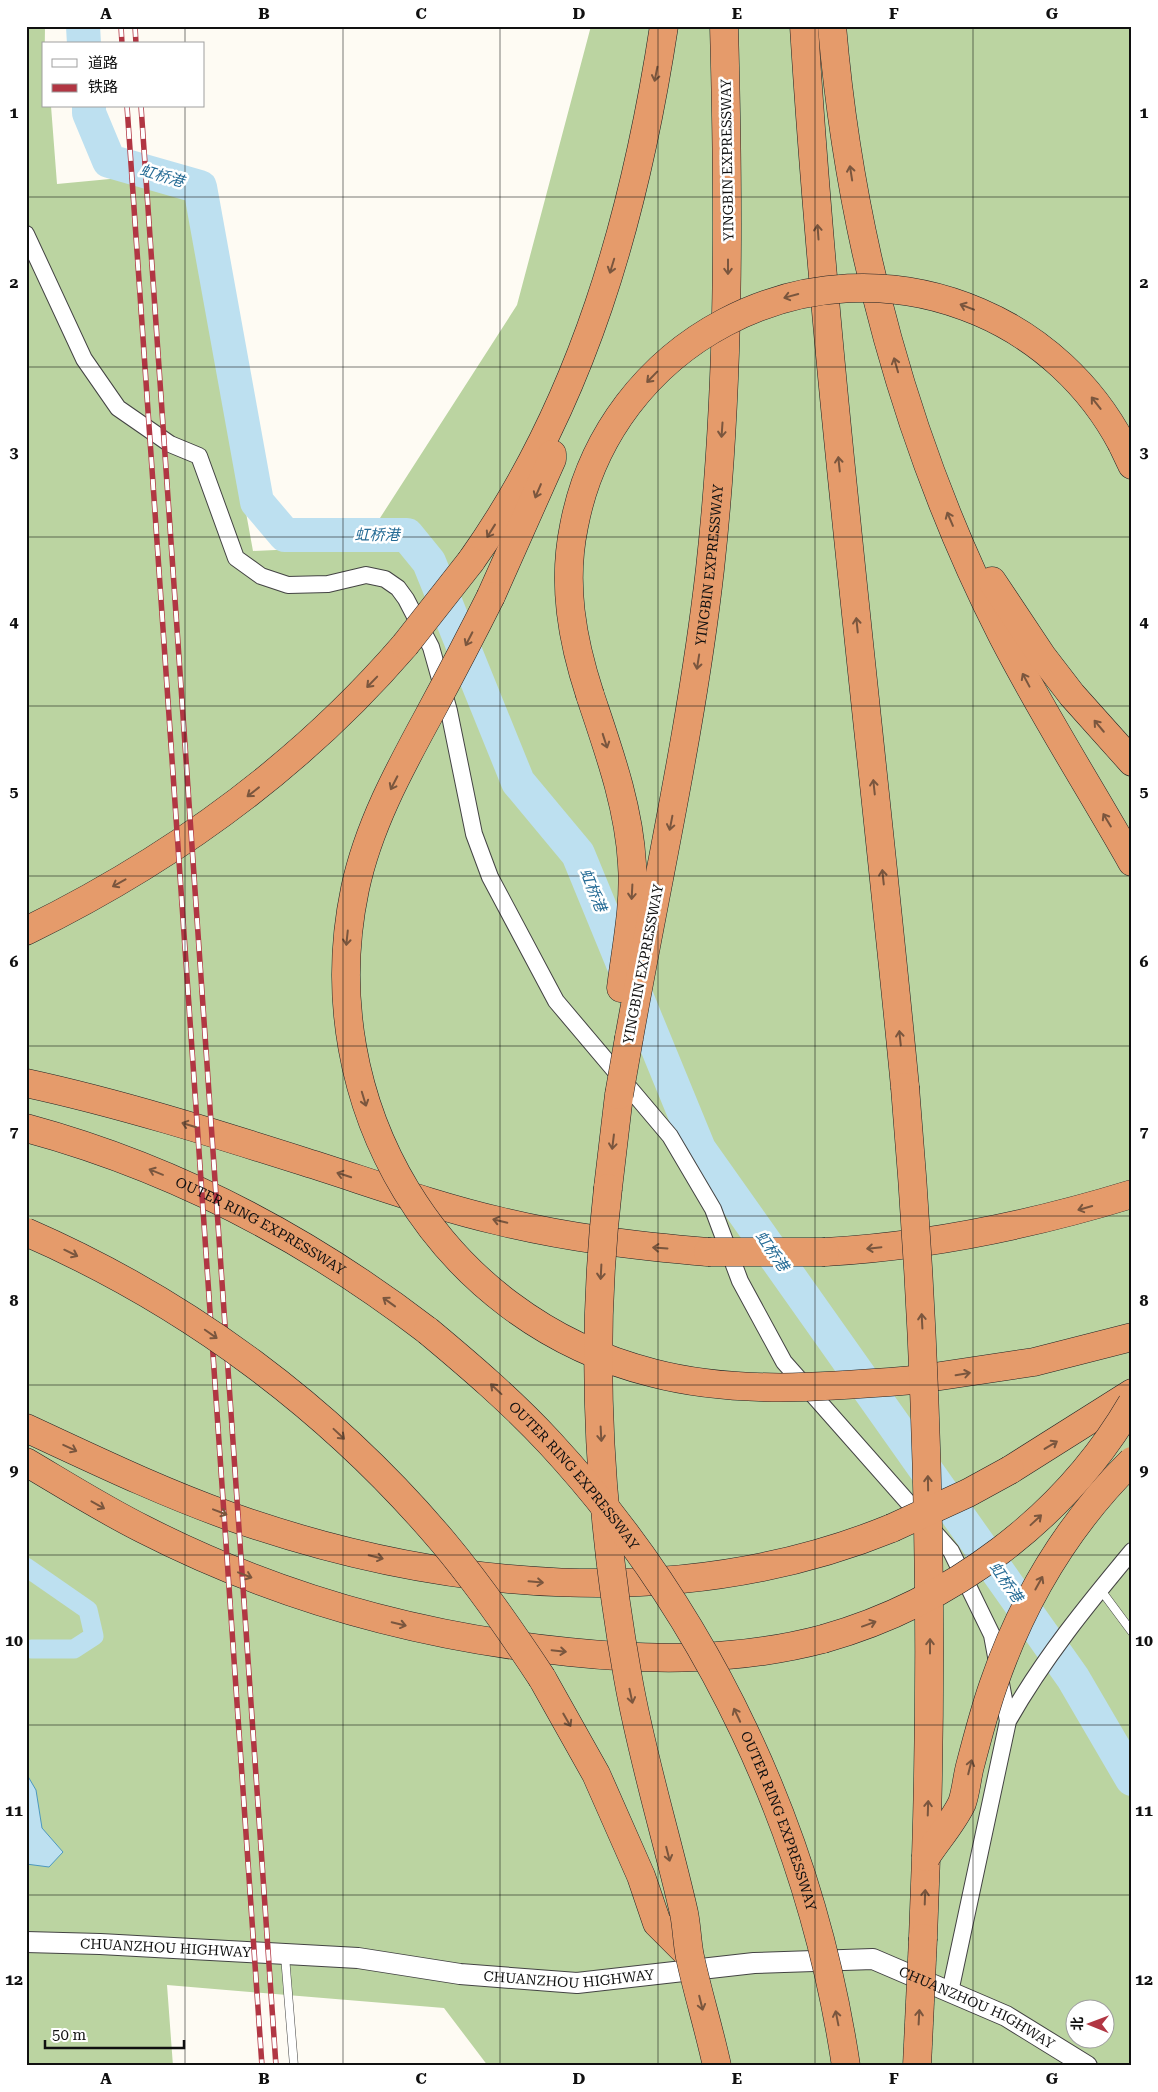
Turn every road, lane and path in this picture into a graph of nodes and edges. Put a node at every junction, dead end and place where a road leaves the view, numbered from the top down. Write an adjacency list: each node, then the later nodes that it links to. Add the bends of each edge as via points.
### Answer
1 (664, 26): 6 (highway, one-way to 6, via 644,136 615,257 591,330)
2 (724, 26): 12 (highway, YINGBIN EXPRESSWAY, one-way to 12, via 728,306 718,480 686,740)
3 (804, 26): 27 (highway, one-way to 3, bridge, via 930,1679 928,1464 918,1249 905,1087 831,383)
4 (832, 26): 8 (highway, one-way to 4, via 924,452 884,324 854,193)
5 (26, 234): 26 (street, via 84,359 118,408 170,444 199,456 236,558 261,576 288,585 328,584 366,575 385,579 406,599 433,656 449,711 474,834 487,868 556,1001 670,1136 712,1209 740,1281 784,1362 951,1551 992,1635)
6 (550, 428): 11 (highway, one-way to 11, bridge, via 512,498 471,561 405,646 308,746 221,816 126,879); 17 (highway, one-way to 17, bridge, via 552,458 491,596 379,815 364,854 349,919 345,986 352,1052 370,1116 397,1177 434,1232 480,1280 532,1321 591,1352 654,1374 715,1383 829,1386 914,1380 1034,1362)
7 (1127, 455): 12 (highway, one-way to 12, bridge, via 1100,408 1082,386 1017,331 992,317 948,300 911,291 854,287 807,292 770,302 744,312 694,340 632,398 601,446 590,472 574,527 568,584 574,640 613,767 630,843 631,906 618,1008)
8 (969, 564): 9 (highway, one-way to 8, via 1072,695 994,583); 10 (highway, one-way to 8, via 1032,692)
9 (1132, 762)
10 (1132, 862)
11 (26, 931)
12 (629, 1038): 30 (highway, YINGBIN EXPRESSWAY, one-way to 30, bridge, via 605,1210 601,1278 599,1412 604,1489 628,1680 684,1915)
13 (26, 1083): 15 (highway, one-way to 13, bridge, via 1068,1213 965,1236 905,1245 825,1252 708,1252 600,1241 498,1221 447,1208 189,1125)
14 (26, 1128): 34 (highway, OUTER RING EXPRESSWAY, one-way to 14, bridge, via 824,1956 794,1852 755,1753 707,1657 650,1566 584,1482 511,1404 428,1331 344,1270 252,1216 156,1171)
15 (1132, 1194)
16 (26, 1232): 30 (highway, one-way to 30, bridge, via 150,1295 242,1355 328,1425 408,1502 479,1586 542,1678 600,1783 641,1876 657,1923)
17 (1132, 1337)
18 (1132, 1393): 20 (highway, one-way to 18, bridge, via 121,1473 231,1516 362,1554 505,1579 600,1584 695,1578 790,1561 892,1528 1010,1470)
19 (1132, 1403): 22 (highway, one-way to 19, bridge, via 142,1529 236,1572 333,1606 431,1632 531,1649 651,1658 727,1656 764,1652 823,1639 874,1623 950,1585 1005,1548 1047,1510 1084,1470)
20 (26, 1428)
21 (1132, 1461): 27 (highway, one-way to 21, bridge, via 962,1803 993,1687 1028,1603 1081,1519)
22 (26, 1462)
23 (1132, 1551): 24 (street)
24 (1095, 1595): 25 (lane); 26 (street, via 1031,1680)
25 (1132, 1632)
26 (1008, 1720): 31 (street)
27 (926, 1857): 35 (highway, one-way to 27, bridge)
28 (26, 1942): 29 (street, CHUANZHOU HIGHWAY)
29 (285, 1954): 31 (street, CHUANZHOU HIGHWAY, via 358,1958 460,1974 577,1983 754,1963 873,1959); 32 (lane)
30 (689, 1955): 33 (highway, one-way to 33, bridge)
31 (950, 1992): 36 (street, CHUANZHOU HIGHWAY, via 1006,2016)
32 (294, 2066)
33 (717, 2066)
34 (846, 2066)
35 (916, 2066)
36 (1087, 2066)

